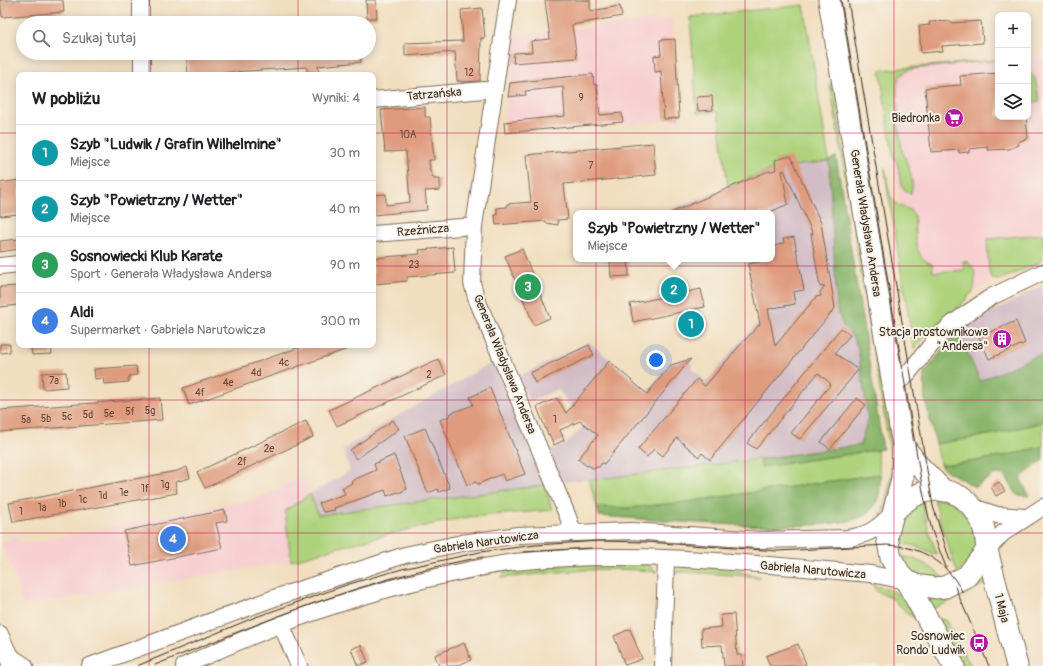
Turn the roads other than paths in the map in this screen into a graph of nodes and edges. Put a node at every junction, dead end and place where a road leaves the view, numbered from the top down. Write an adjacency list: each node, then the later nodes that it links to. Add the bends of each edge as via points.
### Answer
1 (140, 0): 4 (street)
2 (508, 0): 7 (street, Generała Władysława Andersa)
3 (829, 0): 14 (main road, Generała Władysława Andersa)
4 (141, 16)
5 (142, 60): 6 (street)
6 (142, 72)
7 (494, 91): 8 (street, Tatrzańska); 9 (street, Generała Władysława Andersa)
8 (376, 100)
9 (474, 226): 10 (street, Rzeźnicza); 21 (street, Generała Władysława Andersa, via 472,284 477,300)
10 (376, 234)
11 (16, 264): 12 (street)
12 (0, 266)
13 (1043, 272): 14 (street, via 991,297 953,323 904,378)
14 (891, 382): 15 (main road, Generała Władysława Andersa)
15 (903, 445): 16 (main road, Generała Władysława Andersa, via 919,466); 19 (main road, Generała Władysława Andersa, via 902,479)
16 (944, 491): 17 (main road, via 960,496); 19 (main road, via 916,494)
17 (973, 507): 20 (street, via 997,515); 22 (main road, via 980,518)
18 (1043, 507): 20 (street)
19 (894, 512): 21 (street, Gabriela Narutowicza, via 876,530 847,538 760,540 631,531); 24 (main road, via 887,537 888,551 897,570)
20 (1025, 517): 22 (street, via 1003,533)
21 (573, 532): 30 (street, Gabriela Narutowicza, via 518,535 405,555 263,602)
22 (987, 550): 24 (main road, via 967,576 954,584 936,588); 35 (main road, 1 Maja)
23 (666, 559): 24 (street, Gabriela Narutowicza, via 857,573); 25 (street, Gabriela Narutowicza, via 571,559 492,565 415,581 352,599); 33 (street)
24 (906, 581): 34 (main road)
25 (281, 624): 31 (street, Gabriela Narutowicza); 32 (street)
26 (0, 634): 27 (street)
27 (7, 650): 28 (street); 29 (street)
28 (10, 666)
29 (25, 666)
30 (90, 666)
31 (184, 666)
32 (299, 666)
33 (663, 666)
34 (954, 666)
35 (1017, 666)

